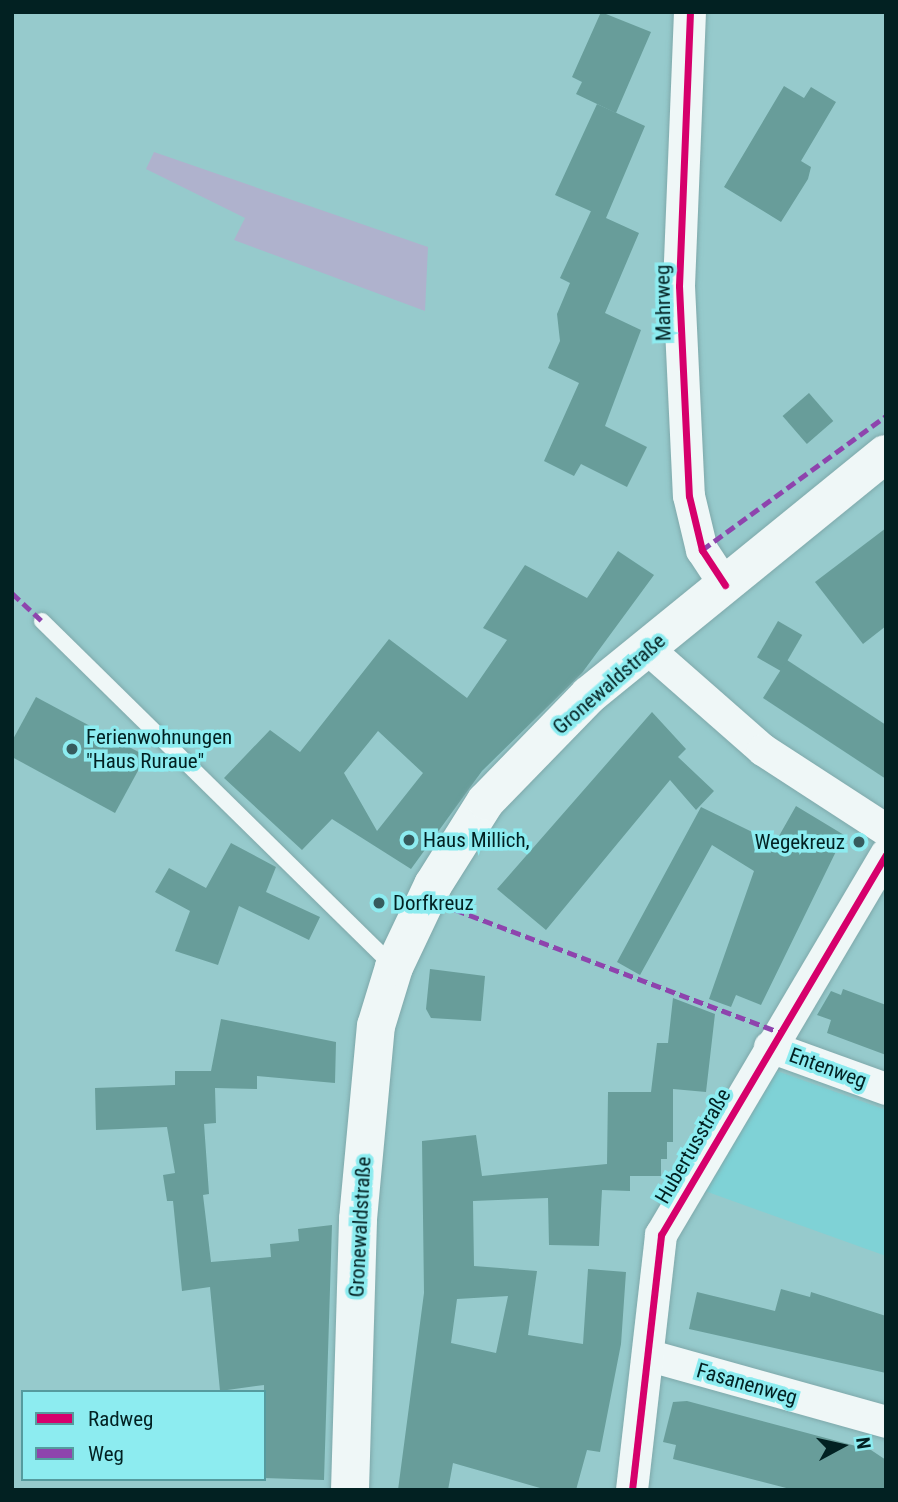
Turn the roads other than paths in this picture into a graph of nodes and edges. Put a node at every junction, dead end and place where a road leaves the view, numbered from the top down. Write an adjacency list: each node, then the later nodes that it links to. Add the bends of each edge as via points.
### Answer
1 (690, 12): 3 (street, Mahrweg, via 679,285 689,496 702,550)
2 (886, 454): 3 (main road, Gronewaldstraße)
3 (725, 585): 5 (main road, Gronewaldstraße)
4 (42, 621): 8 (lane)
5 (648, 649): 6 (street, via 763,750); 8 (main road, Gronewaldstraße, via 589,695 486,801 433,885)
6 (886, 831)
7 (886, 854): 9 (street, Hubertusstraße)
8 (394, 967): 13 (main road, Gronewaldstraße, via 376,1026 358,1219)
9 (770, 1047): 10 (street, Entenweg); 11 (street, Hubertusstraße, via 661,1236)
10 (886, 1089)
11 (650, 1356): 12 (street, Fasanenweg); 14 (street, Hubertusstraße)
12 (886, 1422)
13 (350, 1490)
14 (632, 1490)

